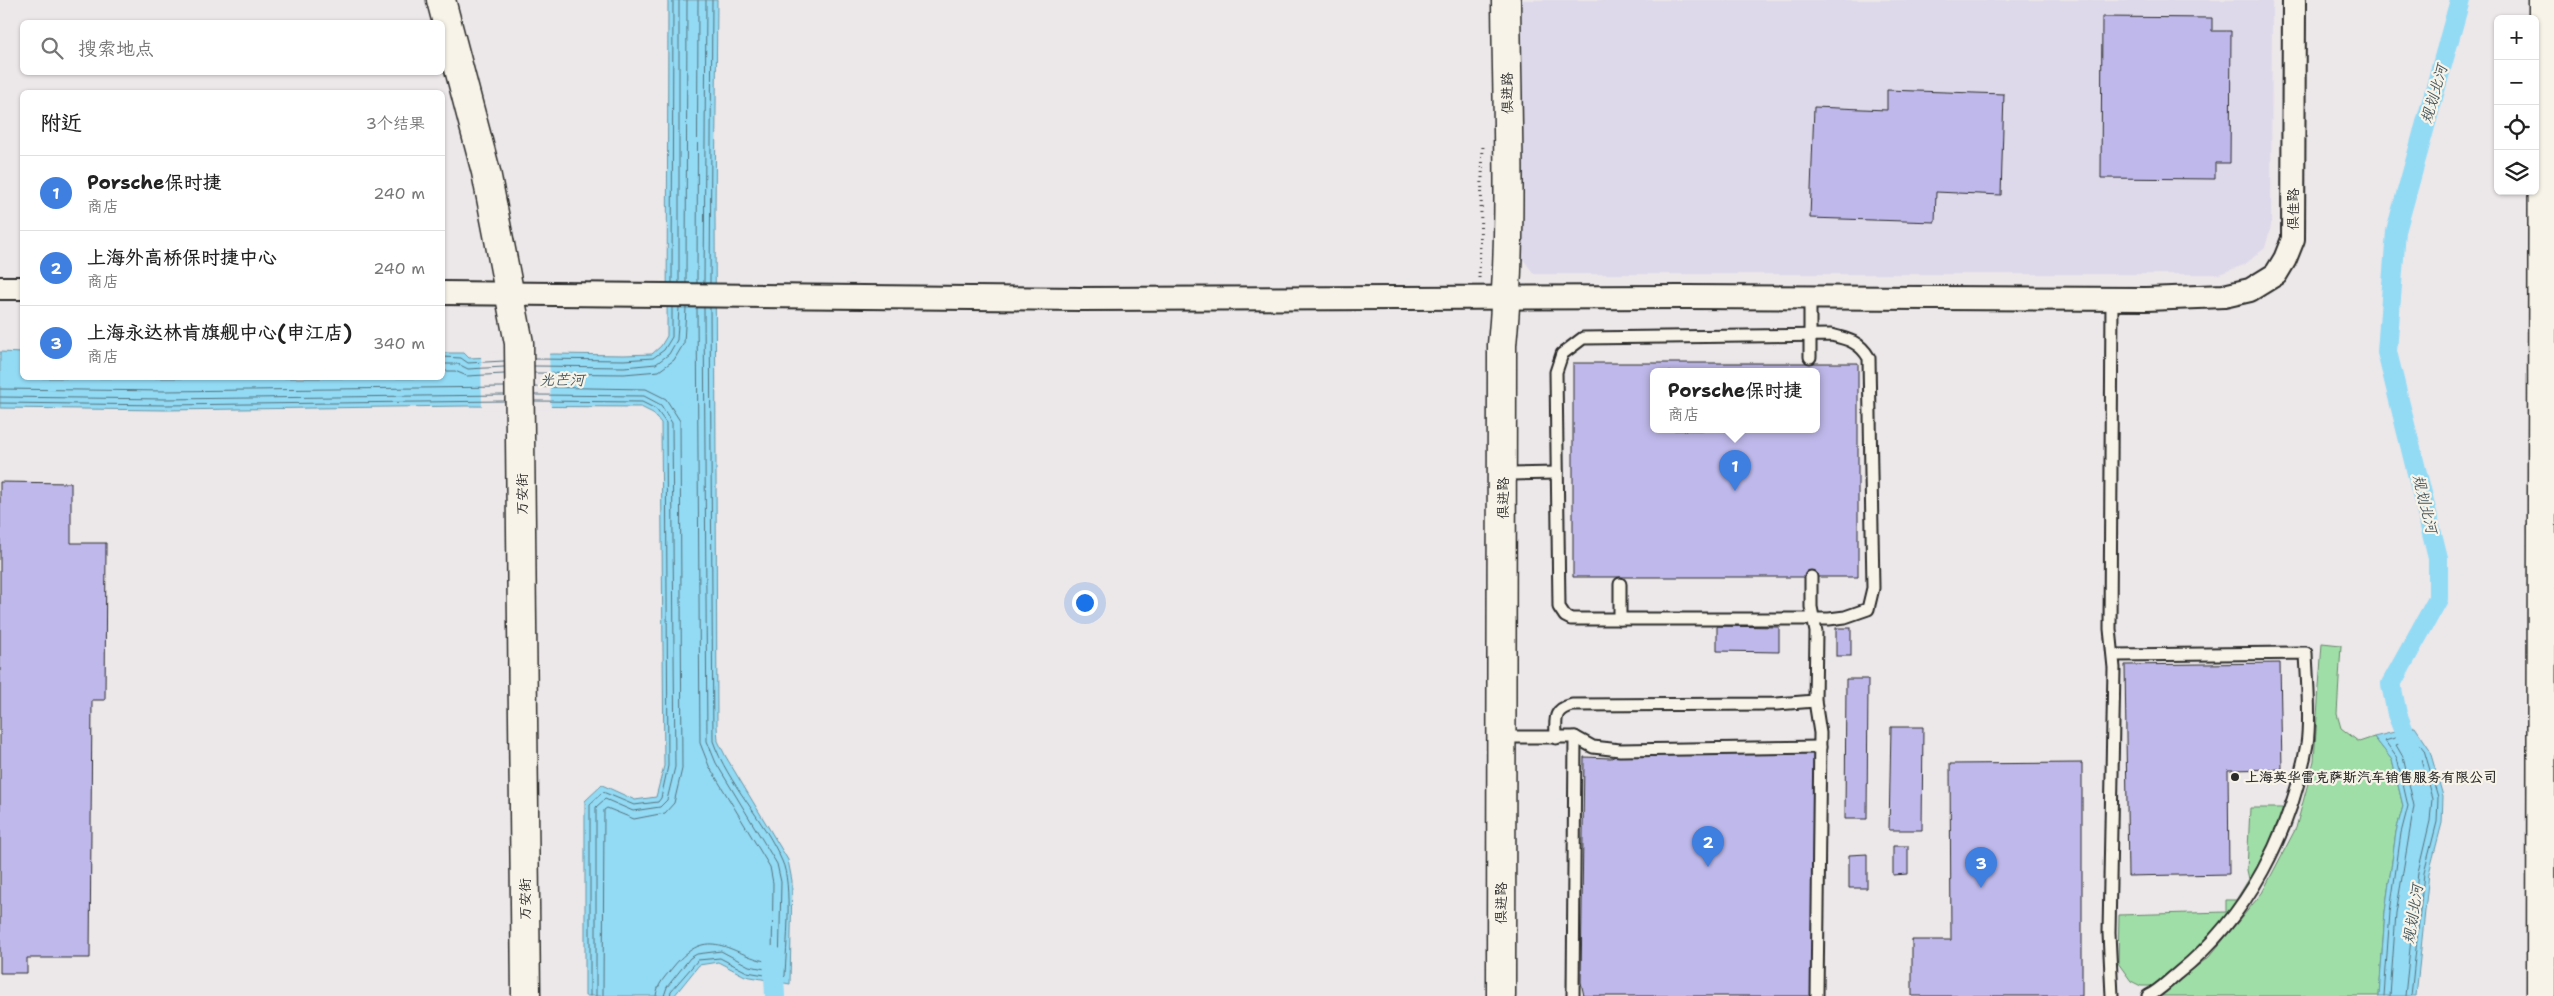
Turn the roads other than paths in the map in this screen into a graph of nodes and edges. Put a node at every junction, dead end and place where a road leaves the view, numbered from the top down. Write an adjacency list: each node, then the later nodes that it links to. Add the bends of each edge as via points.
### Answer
1 (442, 0): 8 (street, 万安街, via 486,172)
2 (1506, 0): 9 (street, 俱进路)
3 (2294, 0): 11 (street, 俱佳路, via 2293,239 2276,274 2250,290 2238,293 2207,297)
4 (2544, 0): 32 (street)
5 (0, 288): 6 (street)
6 (20, 288)
7 (445, 293): 8 (street, 俱佳路)
8 (510, 294): 9 (street, 俱佳路, via 1080,299); 26 (street, 万安街, via 519,343 521,416)
9 (1506, 297): 10 (street, 俱佳路); 22 (street, 俱进路, via 1502,345)
10 (1810, 297): 11 (street, 俱佳路); 12 (lane)
11 (2112, 299): 20 (lane, via 2110,629)
12 (1810, 337): 13 (lane); 14 (lane, via 1583,338 1562,354 1556,372); 19 (lane, via 1846,339 1863,347 1869,358 1873,566 1873,588 1868,609 1845,617)
13 (1810, 356)
14 (1557, 473): 15 (lane); 18 (lane, via 1559,607 1571,618)
15 (1512, 474)
16 (1811, 577): 19 (lane)
17 (1620, 584): 18 (lane)
18 (1620, 618): 19 (lane)
19 (1813, 618): 21 (lane, via 1816,632)
20 (2114, 654): 30 (lane, via 2109,933); 31 (lane, via 2306,653 2307,742 2297,789 2274,852 2239,912 2193,961)
21 (1814, 701): 24 (lane, via 1572,705 1561,708 1556,715); 25 (lane)
22 (1501, 737): 24 (lane); 27 (street, 俱进路)
23 (1575, 737): 24 (lane); 25 (lane, via 1593,747 1620,750); 28 (lane)
24 (1556, 738)
25 (1820, 747): 29 (lane)
26 (526, 996)
27 (1501, 996)
28 (1573, 996)
29 (1817, 996)
30 (2112, 996)
31 (2148, 996)
32 (2541, 996)

